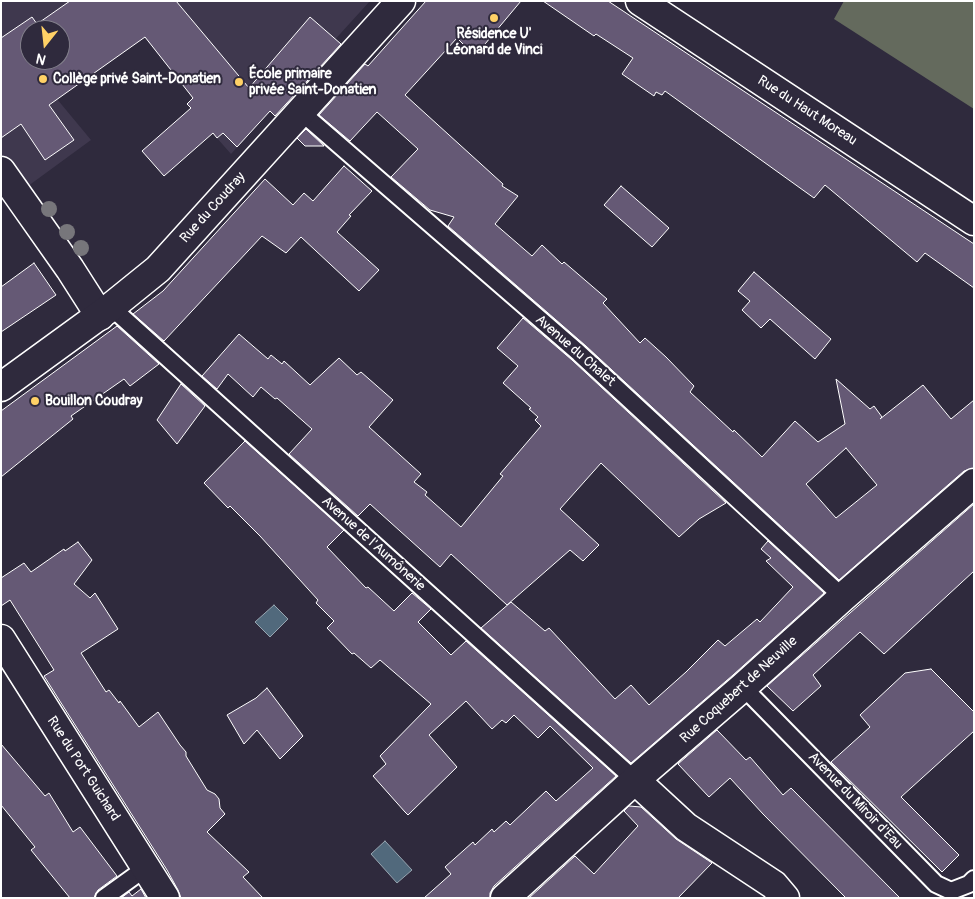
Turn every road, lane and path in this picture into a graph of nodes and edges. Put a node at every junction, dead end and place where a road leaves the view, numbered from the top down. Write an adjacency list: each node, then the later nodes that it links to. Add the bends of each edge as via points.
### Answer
1 (401, 1): 3 (street, Rue du Coudray)
2 (640, 1): 5 (street, Rue du Haut Moreau)
3 (301, 112): 6 (street, Rue du Coudray, via 158,269); 9 (lane, Avenue du Chalet, via 579,353)
4 (1, 171): 6 (street, via 70,269)
5 (974, 221)
6 (105, 312): 7 (street, Rue du Coudray); 12 (lane, Avenue de l'Aumônerie)
7 (1, 387)
8 (964, 491): 9 (street, Rue Coquebert de Neuville)
9 (843, 597): 11 (street, Rue Coquebert de Neuville)
10 (1, 639): 13 (street, Rue du Port Guichard)
11 (743, 687): 12 (street, Rue Coquebert de Neuville); 14 (lane, Avenue du Miroir d'Eau, via 936,884 951,891)
12 (635, 780): 17 (street, Rue Coquebert de Neuville); 18 (street, via 686,827 774,885)
13 (147, 867): 15 (lane); 16 (street, Rue du Port Guichard)
14 (974, 879)
15 (104, 898)
16 (165, 898)
17 (505, 898)
18 (786, 898)

